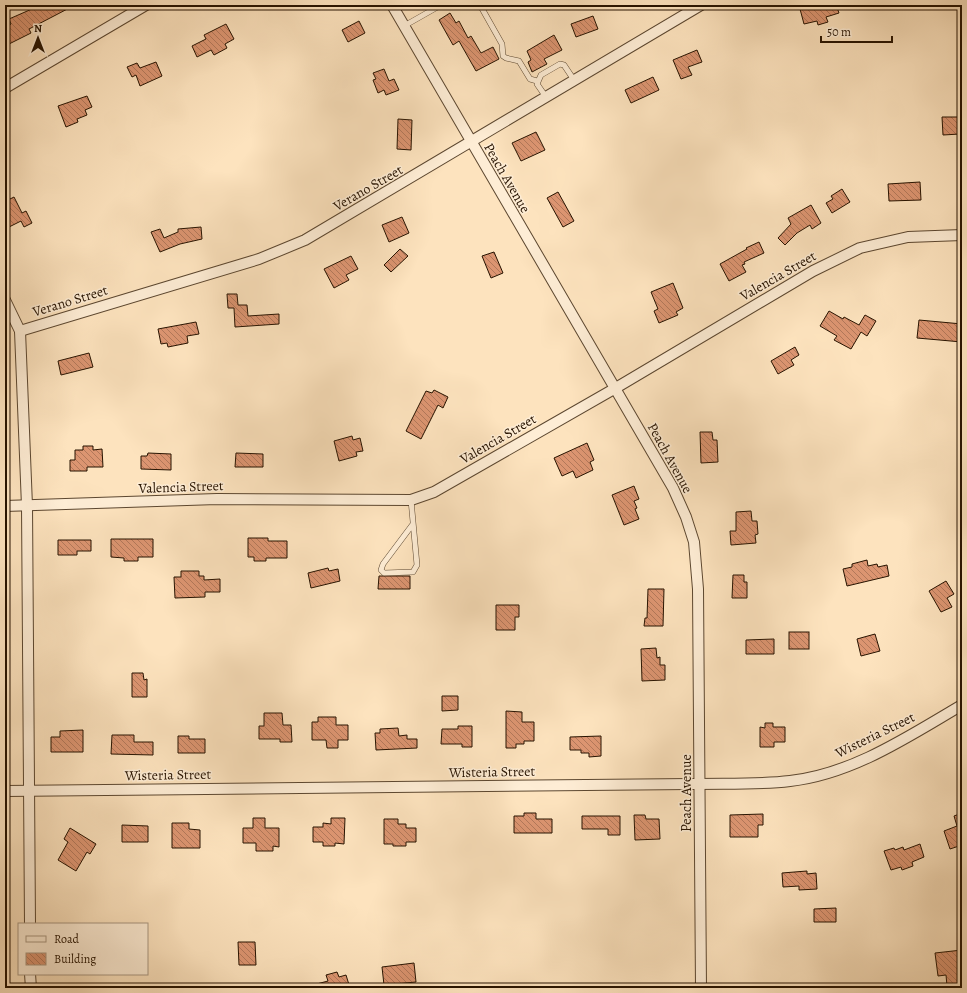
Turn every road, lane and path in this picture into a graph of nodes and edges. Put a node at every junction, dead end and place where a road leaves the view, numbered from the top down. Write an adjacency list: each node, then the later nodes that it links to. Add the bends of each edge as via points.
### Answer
1 (146, 5): 9 (street)
2 (392, 5): 6 (street, Peach Avenue)
3 (441, 5): 6 (lane)
4 (480, 5): 8 (lane, via 502,44 503,56 519,61 530,78)
5 (701, 5): 7 (street, Verano Street)
6 (404, 26): 11 (street, Peach Avenue)
7 (574, 80): 8 (lane, via 564,65 560,64 541,75); 10 (street, Verano Street)
8 (537, 81): 10 (lane)
9 (5, 88)
10 (546, 97): 11 (street, Verano Street)
11 (471, 143): 14 (street, Verano Street, via 305,240 259,259); 15 (street, Peach Avenue)
12 (962, 235): 15 (street, Valencia Street, via 908,236 860,248 813,271)
13 (5, 300): 14 (street)
14 (20, 331): 18 (street)
15 (614, 389): 16 (street, Valencia Street, via 434,492); 21 (street, Peach Avenue, via 673,488 694,542 699,635)
16 (412, 500): 18 (street, Valencia Street, via 217,499); 19 (lane)
17 (5, 506): 18 (street, Valencia Street)
18 (27, 506): 22 (street)
19 (413, 524): 19 (lane, via 417,565 413,572 384,573 381,570 383,564)
20 (962, 705): 21 (street, Wisteria Street, via 887,748 824,773 791,781)
21 (700, 784): 22 (street, Wisteria Street); 27 (street, Peach Avenue)
22 (30, 790): 23 (street, Wisteria Street); 24 (street)
23 (5, 791)
24 (30, 923)
25 (30, 975): 26 (street)
26 (30, 988)
27 (701, 988)

